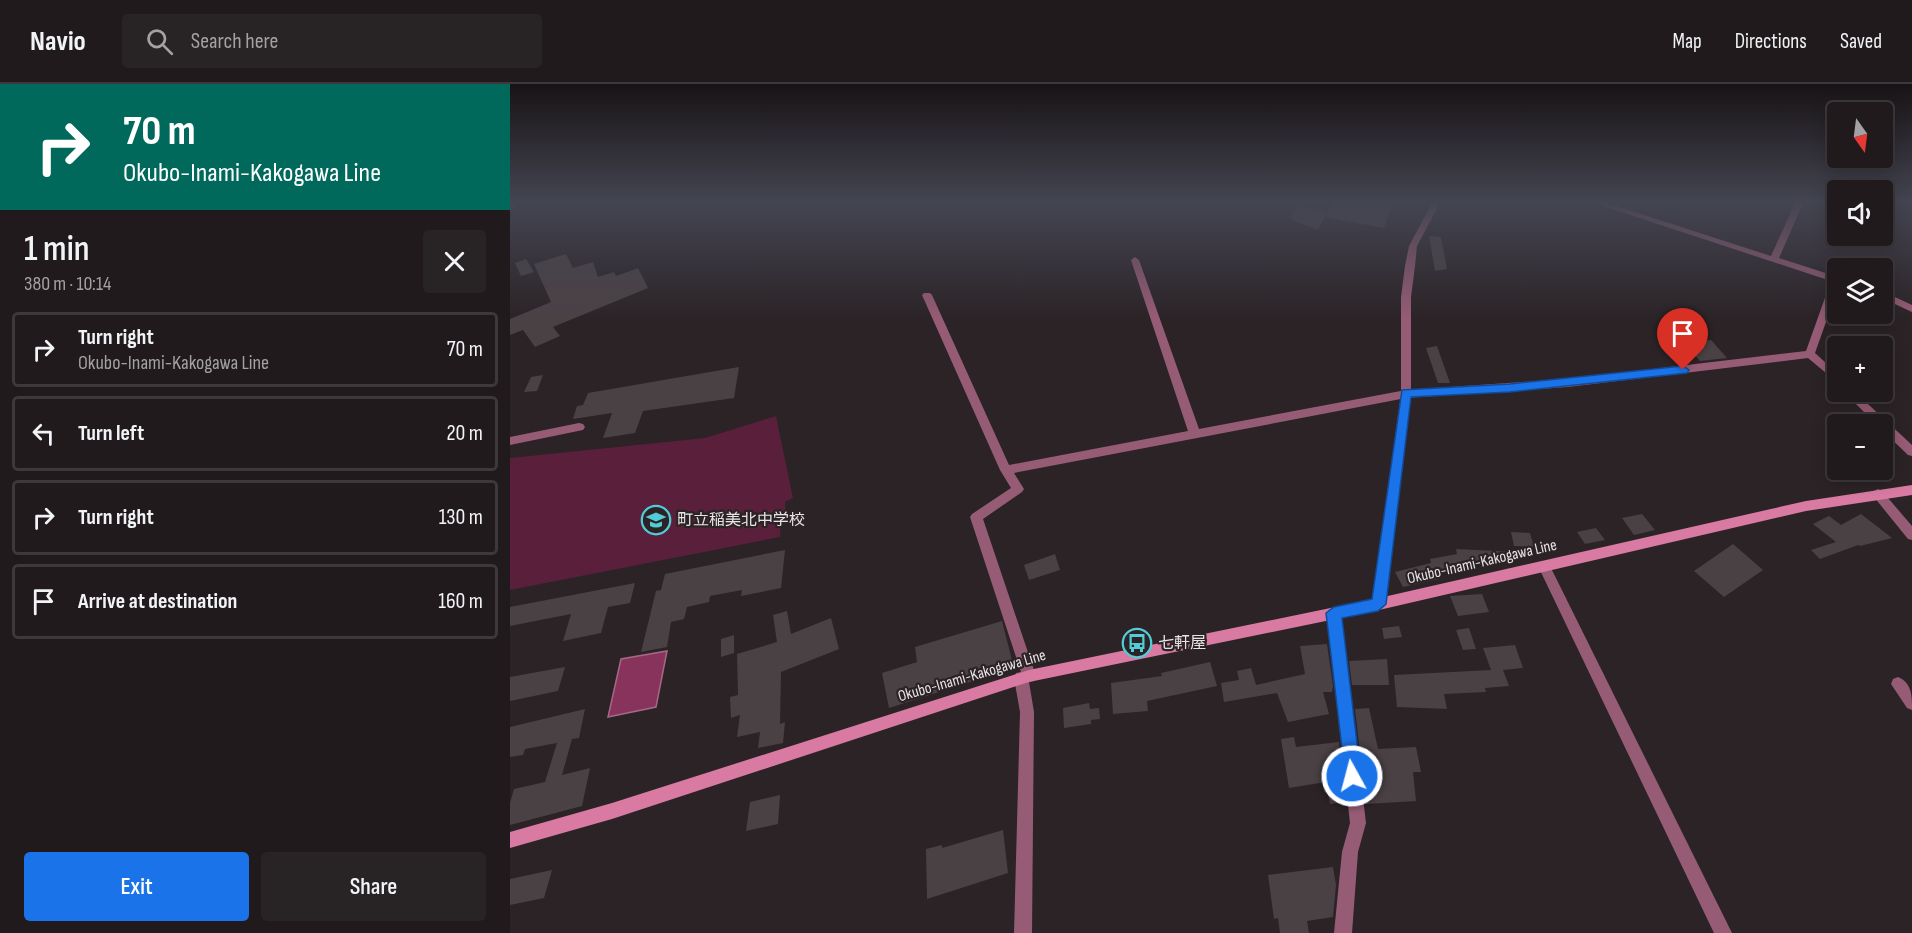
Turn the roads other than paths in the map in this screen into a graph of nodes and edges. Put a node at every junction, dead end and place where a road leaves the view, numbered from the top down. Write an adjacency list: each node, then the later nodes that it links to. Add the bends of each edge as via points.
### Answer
1 (1416, 241): 13 (street, via 1406,297)
2 (1716, 241): 4 (street)
3 (1782, 241): 4 (street)
4 (1774, 259): 6 (street)
5 (1135, 260): 16 (street)
6 (1827, 277)
7 (927, 295): 19 (street)
8 (1893, 300): 10 (street)
9 (1827, 307): 11 (street)
10 (1912, 309)
11 (1810, 354): 12 (street); 13 (street, via 1568,383)
12 (1827, 370)
13 (1406, 393): 16 (street); 24 (street)
14 (1860, 402): 18 (street)
15 (579, 427): 17 (street)
16 (1194, 432): 19 (street)
17 (510, 441)
18 (1912, 452)
19 (1006, 470): 26 (street, via 1018,489 976,518)
20 (1912, 490): 21 (main road, Okubo-Inami-Kakogawa Line)
21 (1878, 494): 22 (street); 23 (main road, Okubo-Inami-Kakogawa Line, via 1806,506)
22 (1912, 535)
23 (1544, 566): 24 (main road, Okubo-Inami-Kakogawa Line); 32 (street)
24 (1378, 604): 25 (main road, Okubo-Inami-Kakogawa Line)
25 (1334, 613): 26 (main road, Okubo-Inami-Kakogawa Line); 31 (street, via 1358,823 1350,852)
26 (1025, 677): 29 (main road, Okubo-Inami-Kakogawa Line, via 612,811); 30 (street)
27 (1898, 684): 28 (street)
28 (1912, 703)
29 (510, 840)
30 (1023, 933)
31 (1343, 933)
32 (1723, 933)

